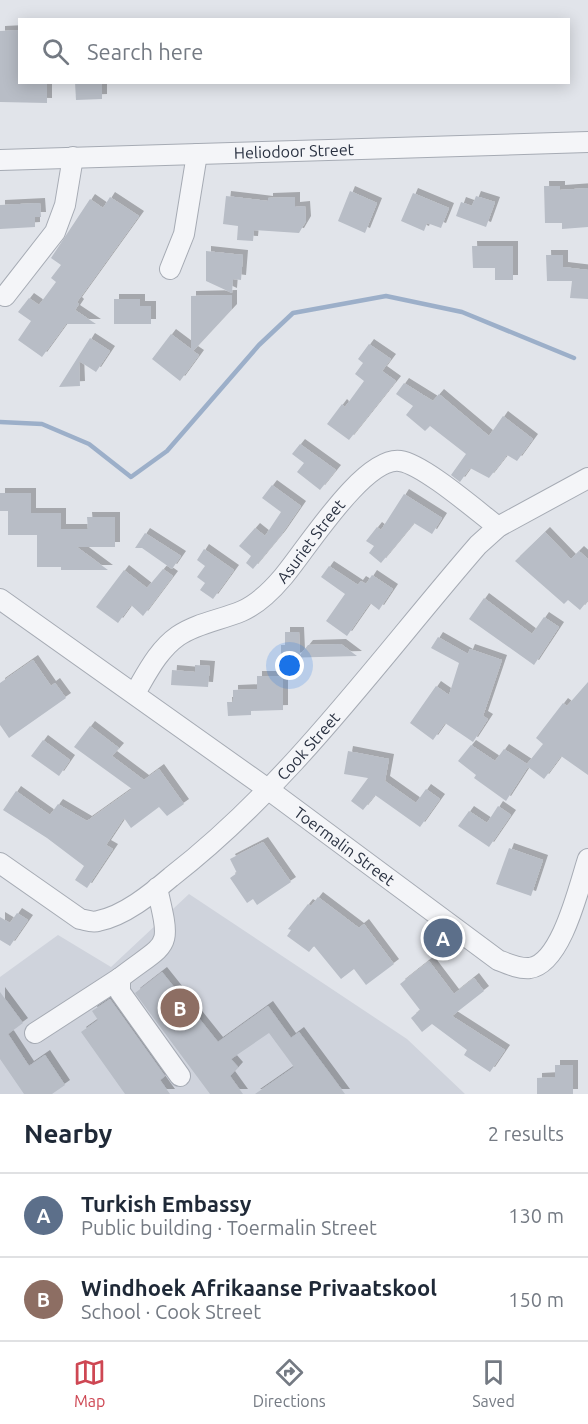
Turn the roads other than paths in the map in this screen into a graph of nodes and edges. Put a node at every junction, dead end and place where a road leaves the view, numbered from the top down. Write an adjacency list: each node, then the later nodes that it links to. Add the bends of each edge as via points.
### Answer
1 (588, 142): 2 (street, Heliodoor Street)
2 (197, 154): 3 (street, Heliodoor Street); 5 (street, via 184,234)
3 (73, 157): 4 (street, Heliodoor Street); 6 (street, via 65,205 55,232)
4 (0, 160)
5 (170, 269)
6 (5, 296)
7 (588, 478): 8 (street, Cook Street)
8 (498, 526): 10 (street, Asuriet Street, via 418,468 399,461 385,464 364,476 344,497 306,551 261,600 178,636 163,649); 11 (street, Cook Street)
9 (0, 599): 10 (street, Toermalin Street)
10 (135, 693): 11 (street, Toermalin Street)
11 (269, 790): 12 (street, Toermalin Street, via 481,950 518,968 542,963 561,939); 14 (street, Cook Street, via 214,844)
12 (588, 859)
13 (0, 863): 14 (street, Cook Street, via 80,920 95,922 114,917)
14 (157, 888): 15 (street, via 167,932 164,945)
15 (120, 978): 16 (street); 17 (street, via 120,992)
16 (35, 1033)
17 (180, 1076)

